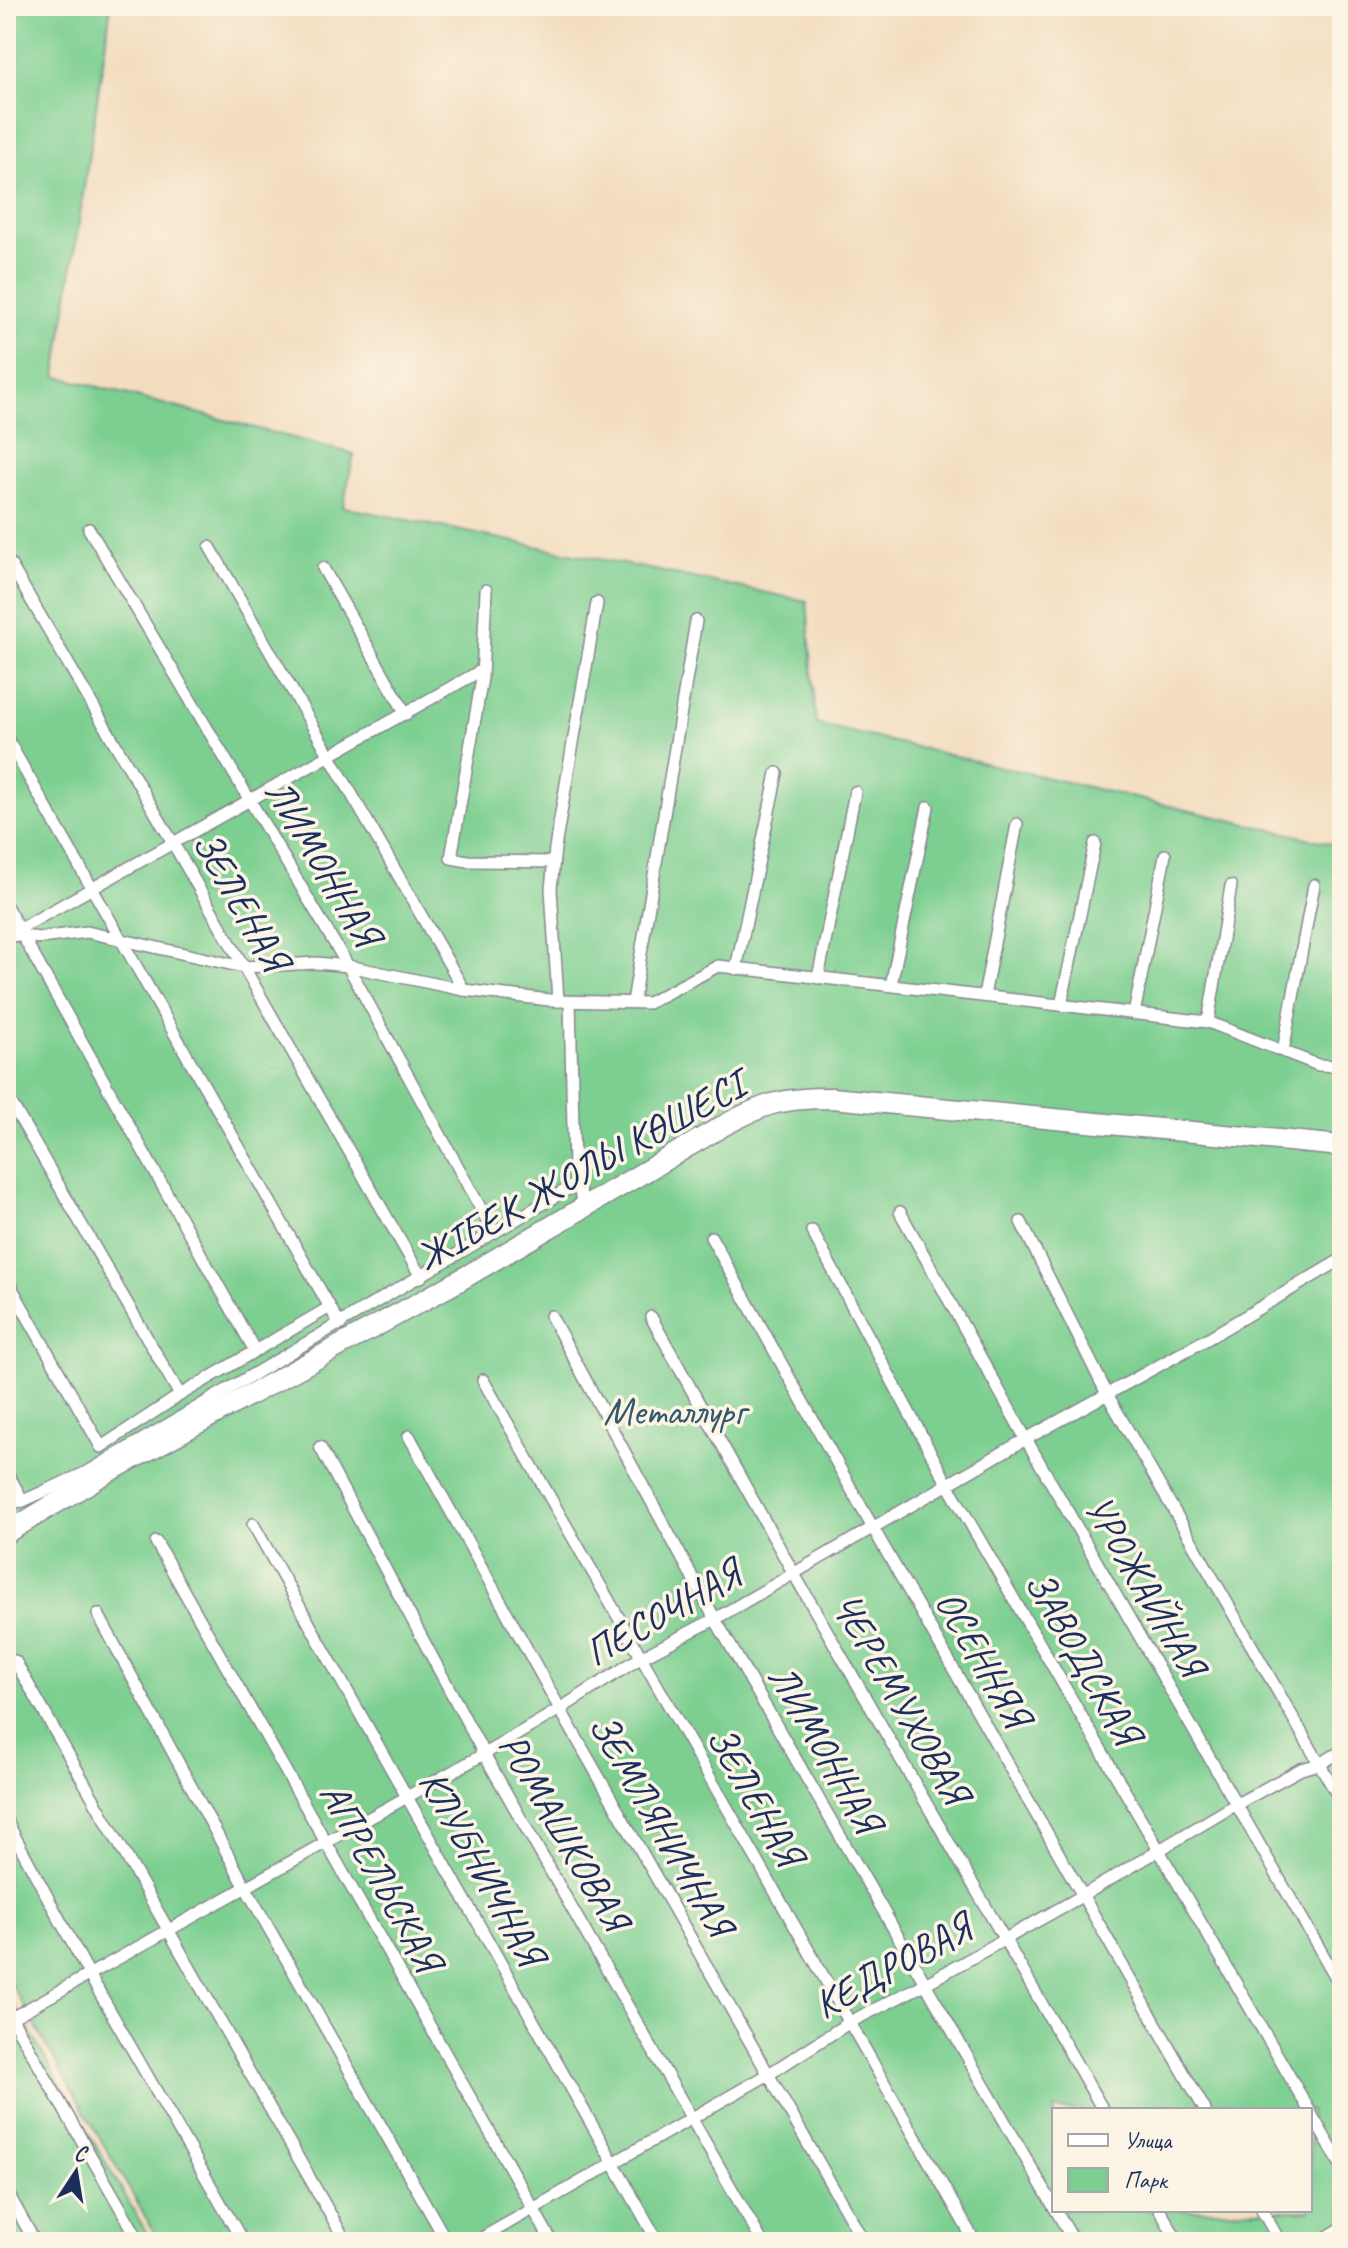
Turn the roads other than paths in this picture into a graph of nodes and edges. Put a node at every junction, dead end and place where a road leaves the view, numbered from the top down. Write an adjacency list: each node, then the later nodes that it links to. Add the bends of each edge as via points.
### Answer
1 (89, 529): 14 (street, ЛИМОННАЯ)
2 (210, 547): 11 (street)
3 (6, 557): 17 (street, ЗЕЛЕНАЯ)
4 (323, 568): 9 (street)
5 (486, 590): 8 (street)
6 (597, 603): 20 (street)
7 (696, 621): 35 (street)
8 (482, 670): 9 (street); 20 (street, via 451,858)
9 (406, 714): 11 (street)
10 (6, 737): 23 (street)
11 (330, 755): 14 (street); 32 (street)
12 (777, 773): 29 (street)
13 (855, 792): 30 (street)
14 (250, 801): 17 (street); 27 (street, ЛИМОННАЯ)
15 (928, 807): 31 (street)
16 (1017, 824): 33 (street)
17 (173, 843): 23 (street); 28 (street, ЗЕЛЕНАЯ)
18 (1095, 843): 36 (street)
19 (1165, 855): 37 (street)
20 (553, 862): 34 (street, via 552,944)
21 (1314, 885): 39 (street)
22 (1231, 886): 38 (street)
23 (92, 889): 25 (street); 26 (street)
24 (6, 906): 25 (street)
25 (12, 935): 26 (street, via 87,932); 57 (street)
26 (121, 940): 28 (street); 53 (street)
27 (348, 966): 28 (street); 32 (street); 48 (street, ЛИМОННАЯ)
28 (243, 967): 51 (street, ЗЕЛЕНАЯ)
29 (736, 969): 30 (street); 35 (street, via 718,966 648,1003)
30 (818, 978): 31 (street)
31 (891, 985): 33 (street)
32 (464, 990): 34 (street)
33 (984, 996): 36 (street)
34 (564, 1002): 35 (street); 43 (street)
35 (633, 1002)
36 (1061, 1005): 37 (street)
37 (1134, 1014): 38 (street)
38 (1208, 1022): 39 (street)
39 (1283, 1051): 40 (street, via 1318,1065)
40 (1342, 1066)
41 (6, 1094): 60 (street)
42 (1342, 1146): 44 (highway, ЖІБЕК ЖОЛЫ КӨШЕСІ, via 790,1098 756,1108)
43 (578, 1183): 44 (street); 48 (street)
44 (584, 1208): 70 (highway, ЖІБЕК ЖОЛЫ КӨШЕСІ)
45 (900, 1212): 62 (street, УРОЖАЙНАЯ)
46 (1021, 1222): 59 (street)
47 (812, 1231): 65 (street, ЗАВОДСКАЯ)
48 (494, 1233): 51 (street)
49 (711, 1237): 69 (street, ОСЕННЯЯ)
50 (1342, 1259): 59 (street, ПЕСОЧНАЯ)
51 (421, 1277): 56 (street)
52 (6, 1278): 60 (street, via 101,1447)
53 (330, 1307): 56 (street); 57 (street)
54 (551, 1316): 74 (street, ЛИМОННАЯ)
55 (651, 1317): 72 (street, ЧЕРЕМУХОВАЯ)
56 (340, 1325): 66 (street, via 89,1471)
57 (255, 1351): 60 (street)
58 (483, 1380): 75 (street, ЗЕЛЕНАЯ)
59 (1107, 1394): 62 (street, ПЕСОЧНАЯ); 80 (street)
60 (180, 1395)
61 (409, 1436): 77 (street, ЗЕМЛЯНИЧНАЯ)
62 (1026, 1439): 65 (street, ПЕСОЧНАЯ); 83 (street, УРОЖАЙНАЯ)
63 (320, 1447): 79 (street, РОМАШКОВАЯ)
64 (6, 1471): 66 (street)
65 (948, 1485): 69 (street, ПЕСОЧНАЯ); 86 (street, ЗАВОДСКАЯ)
66 (23, 1501): 67 (street)
67 (6, 1503)
68 (253, 1524): 81 (street, КЛУБНИЧНАЯ)
69 (873, 1528): 72 (street, ПЕСОЧНАЯ); 88 (street, ОСЕННЯЯ)
70 (6, 1533)
71 (156, 1542): 85 (street, АПРЕЛЬСКАЯ)
72 (794, 1574): 74 (street, ПЕСОЧНАЯ); 90 (street, ЧЕРЕМУХОВАЯ)
73 (98, 1614): 87 (street)
74 (715, 1619): 75 (street, ПЕСОЧНАЯ); 92 (street, ЛИМОННАЯ)
75 (640, 1658): 77 (street, ПЕСОЧНАЯ); 95 (street, ЗЕЛЕНАЯ)
76 (15, 1661): 89 (street)
77 (560, 1709): 79 (street, ПЕСОЧНАЯ); 96 (street, ЗЕМЛЯНИЧНАЯ)
78 (1342, 1751): 80 (street, КЕДРОВАЯ)
79 (484, 1754): 81 (street, ПЕСОЧНАЯ); 101 (street, РОМАШКОВАЯ)
80 (1320, 1764): 82 (street); 83 (street, КЕДРОВАЯ)
81 (406, 1796): 85 (street, ПЕСОЧНАЯ); 102 (street, КЛУБНИЧНАЯ)
82 (1342, 1803)
83 (1235, 1805): 86 (street, КЕДРОВАЯ); 93 (street, УРОЖАЙНАЯ)
84 (6, 1820): 91 (street)
85 (326, 1842): 87 (street, ПЕСОЧНАЯ); 106 (street, АПРЕЛЬСКАЯ)
86 (1160, 1851): 88 (street, КЕДРОВАЯ); 99 (street, ЗАВОДСКАЯ)
87 (246, 1888): 89 (street, ПЕСОЧНАЯ); 115 (street)
88 (1082, 1896): 90 (street, КЕДРОВАЯ); 98 (street, ОСЕННЯЯ)
89 (167, 1931): 91 (street, ПЕСОЧНАЯ); 114 (street)
90 (1005, 1939): 92 (street, КЕДРОВАЯ); 97 (street, ЧЕРЕМУХОВАЯ)
91 (90, 1976): 94 (street, ПЕСОЧНАЯ); 113 (street)
92 (925, 1984): 95 (street, КЕДРОВАЯ); 105 (street, ЛИМОННАЯ)
93 (1342, 1988)
94 (8, 2016): 112 (street)
95 (850, 2022): 96 (street, КЕДРОВАЯ); 121 (street, ЗЕЛЕНАЯ)
96 (769, 2074): 101 (street, КЕДРОВАЯ); 120 (street, ЗЕМЛЯНИЧНАЯ)
97 (1102, 2108)
98 (1204, 2108)
99 (1308, 2108)
100 (1312, 2114): 103 (street, ЗАВОДСКАЯ)
101 (692, 2118): 102 (street, КЕДРОВАЯ); 119 (street, РОМАШКОВАЯ)
102 (614, 2163): 106 (street, КЕДРОВАЯ); 118 (street, КЛУБНИЧНАЯ)
103 (1342, 2167)
104 (6, 2190): 111 (street)
105 (1052, 2204)
106 (533, 2209): 116 (street, КЕДРОВАЯ); 117 (street, АПРЕЛЬСКАЯ)
107 (1057, 2212): 122 (street, ЛИМОННАЯ)
108 (1161, 2212): 123 (street)
109 (1263, 2212): 124 (street)
110 (1342, 2228): 125 (street)
111 (35, 2242)
112 (140, 2242)
113 (243, 2242)
114 (346, 2242)
115 (447, 2242)
116 (475, 2242)
117 (552, 2242)
118 (658, 2242)
119 (762, 2242)
120 (864, 2242)
121 (975, 2242)
122 (1074, 2242)
123 (1178, 2242)
124 (1280, 2242)
125 (1319, 2242)

